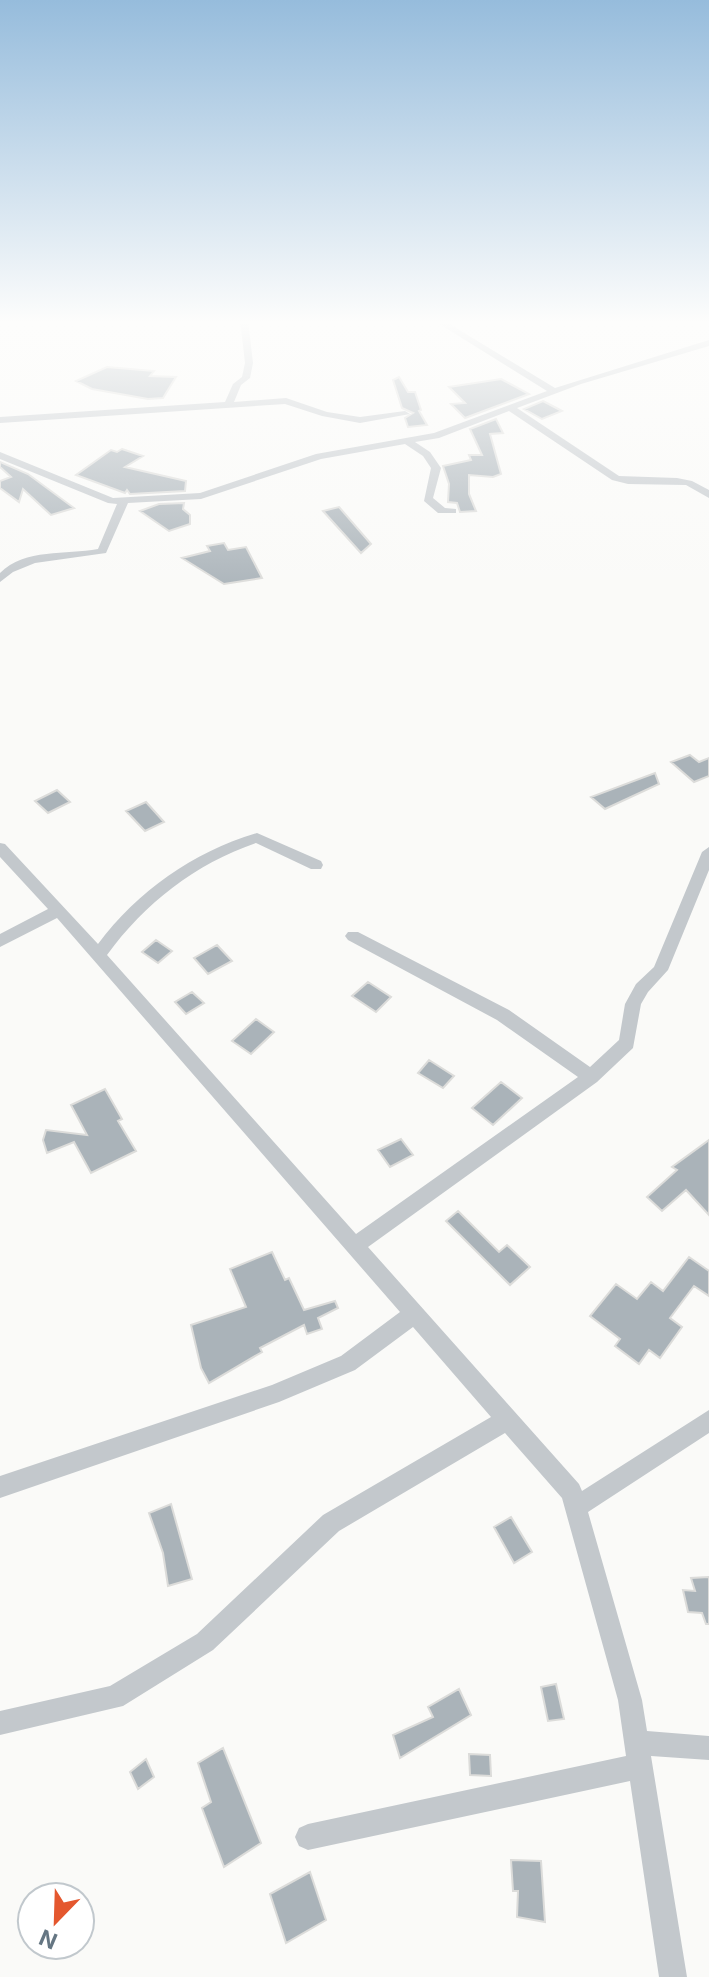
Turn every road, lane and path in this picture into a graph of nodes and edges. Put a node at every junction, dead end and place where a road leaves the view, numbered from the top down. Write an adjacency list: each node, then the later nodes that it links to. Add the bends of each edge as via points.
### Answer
1 (118, 412): 6 (street)
2 (320, 412): 5 (street, via 360,420)
3 (499, 412): 7 (street)
4 (516, 412): 10 (street, via 616,478)
5 (405, 414)
6 (0, 420)
7 (409, 443): 12 (street, via 319,456 201,496); 13 (street, via 427,454 436,468 428,499 442,511)
8 (0, 455): 12 (street, via 112,501)
9 (709, 475): 10 (street)
10 (686, 480): 11 (street)
11 (709, 495)
12 (124, 500): 14 (street, via 102,551 35,559)
13 (452, 511)
14 (0, 579)
15 (0, 848): 18 (street)
16 (709, 852): 22 (street, via 660,970 633,1004 627,1043)
17 (316, 865): 21 (street, via 257,838 238,843 177,876 117,926)
18 (58, 911): 20 (street); 21 (street)
19 (353, 936): 22 (street, via 503,1015)
20 (0, 941)
21 (98, 955): 23 (street)
22 (591, 1077): 23 (street)
23 (354, 1246): 24 (street)
24 (414, 1314): 25 (street); 27 (street, via 348,1363 272,1395)
25 (507, 1420): 28 (street, via 571,1492); 29 (street, via 331,1523 205,1642 114,1697)
26 (709, 1421): 28 (street)
27 (0, 1487)
28 (575, 1508): 31 (street, via 630,1700)
29 (0, 1723)
30 (709, 1748): 31 (street)
31 (638, 1754): 32 (street); 33 (street)
32 (308, 1837)
33 (673, 1977)

